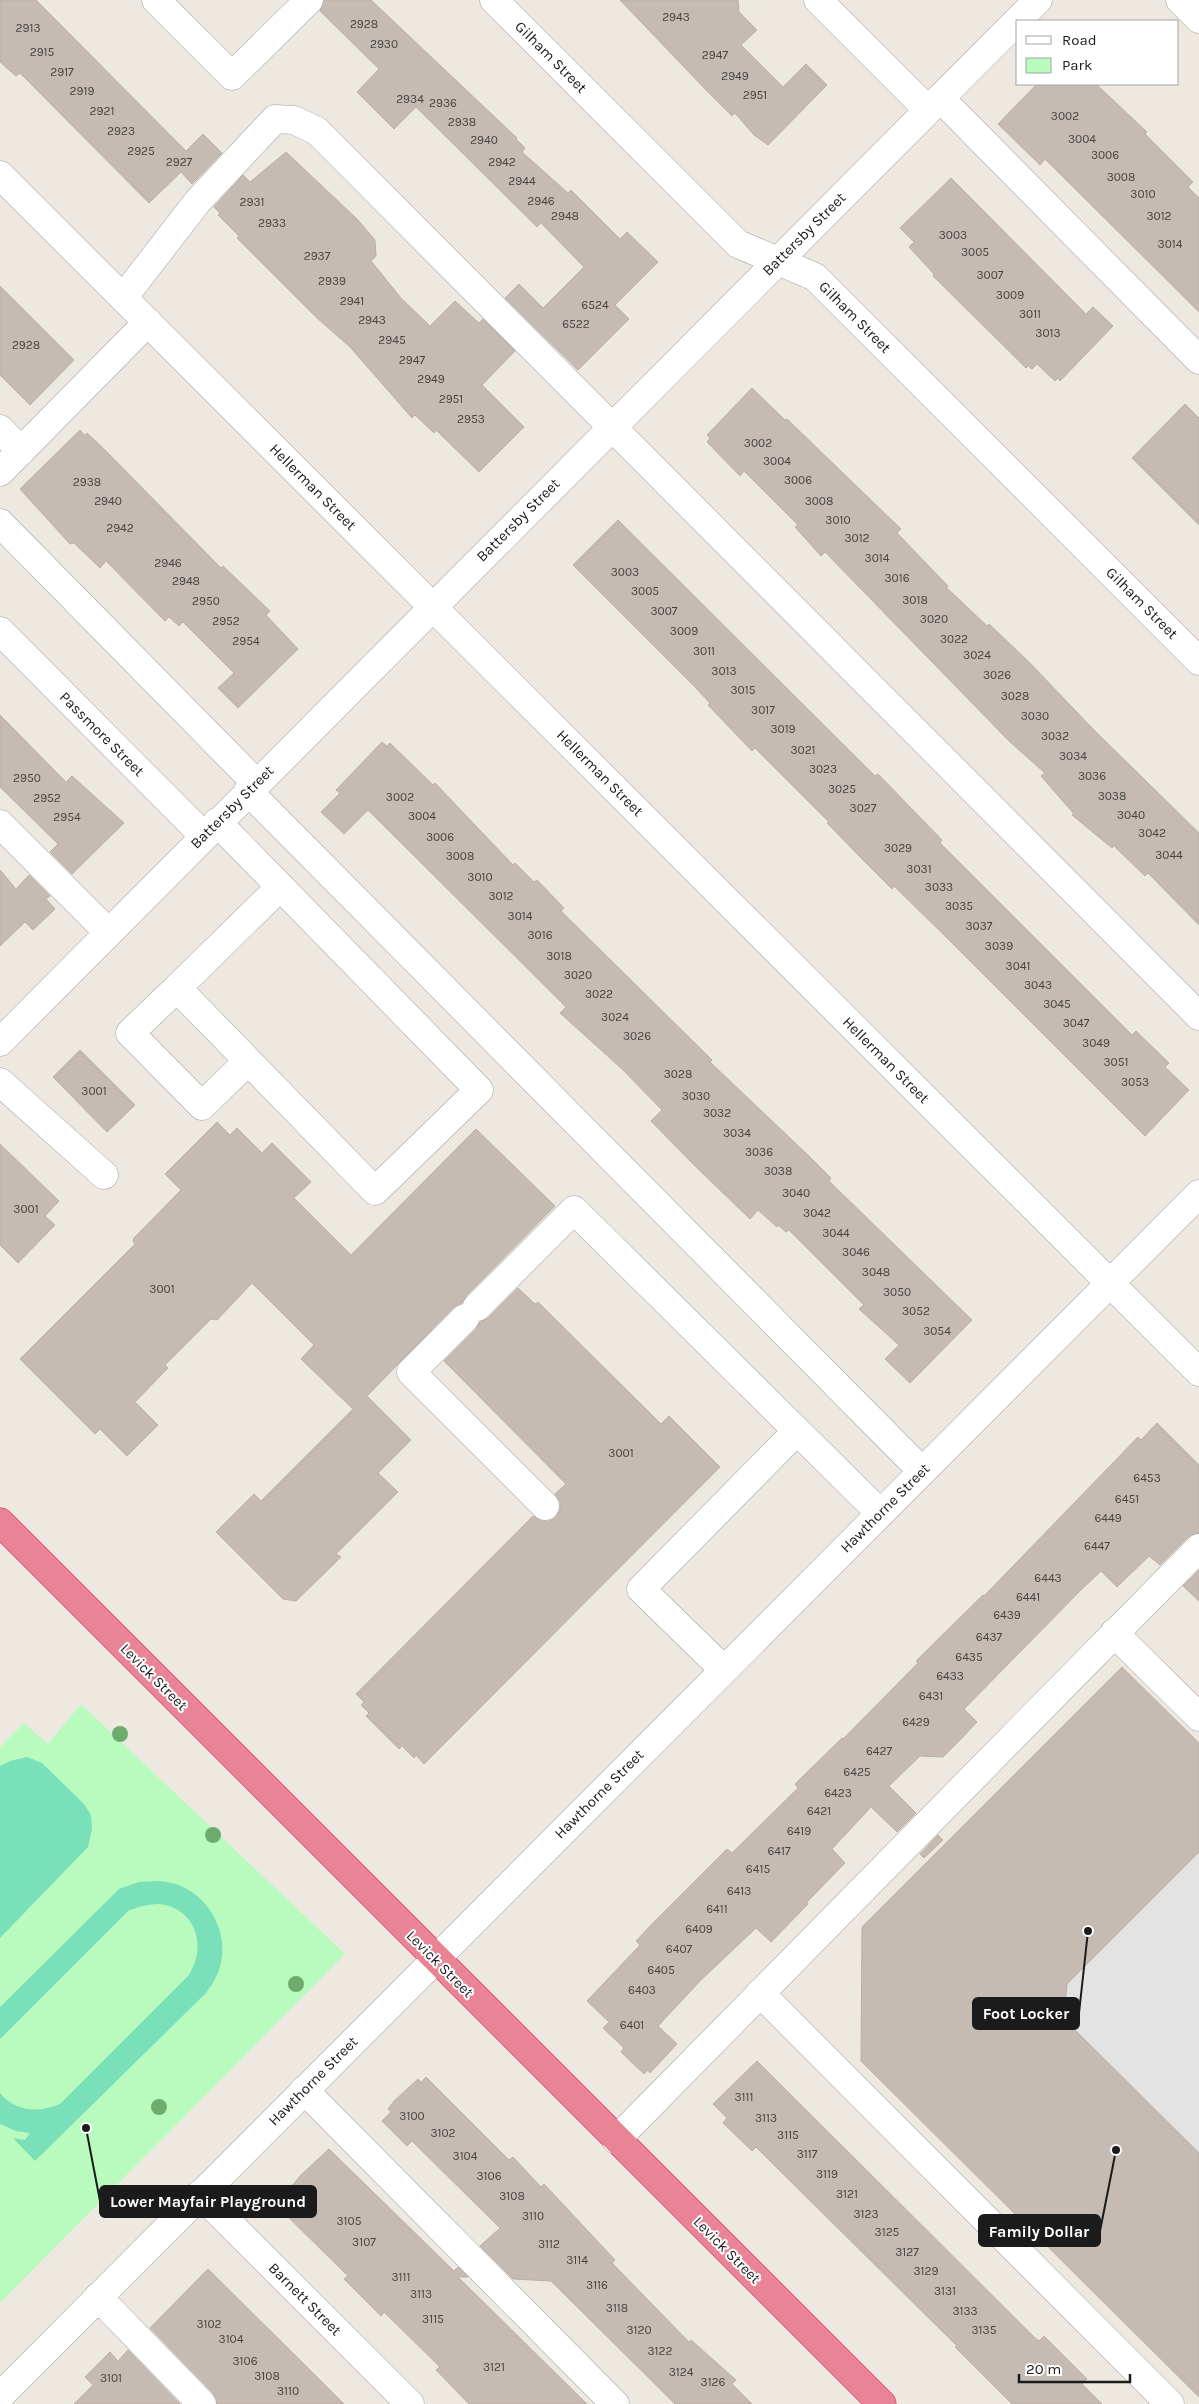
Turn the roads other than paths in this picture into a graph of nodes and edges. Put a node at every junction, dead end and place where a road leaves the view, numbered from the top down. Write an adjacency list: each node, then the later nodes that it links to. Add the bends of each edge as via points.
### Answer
1 (156, 0): 2 (street, via 232,76)
2 (308, 0)
3 (494, 0): 12 (street, Gilham Street, via 738,244)
4 (818, 0): 10 (street)
5 (1038, 0): 8 (street, Battersby Street)
6 (1180, 0): 7 (street)
7 (1199, 19)
8 (1018, 20)
9 (1016, 22): 10 (street, Battersby Street)
10 (934, 104): 12 (street, Battersby Street); 15 (street)
11 (0, 175): 13 (street, Hellerman Street)
12 (777, 261): 16 (street, Battersby Street); 23 (street, Gilham Street, via 815,277)
13 (124, 298): 14 (street, Hellerman Street); 16 (street, via 198,201 275,119 294,120 317,131)
14 (148, 322): 18 (street); 21 (street, Hellerman Street)
15 (1199, 360)
16 (611, 427): 21 (street, Battersby Street); 30 (street)
17 (0, 430): 18 (street)
18 (21, 451): 19 (street)
19 (0, 472)
20 (0, 523): 24 (street)
21 (432, 606): 24 (street, Battersby Street); 36 (street, Hellerman Street)
22 (0, 632): 26 (street, Passmore Street)
23 (1199, 660)
24 (252, 787): 26 (street, Battersby Street); 39 (street)
25 (0, 824): 28 (street)
26 (211, 829): 27 (street, Passmore Street); 28 (street, Battersby Street)
27 (280, 887): 29 (street); 32 (street, Passmore Street, via 479,1090 375,1191)
28 (108, 932): 31 (street, Battersby Street)
29 (177, 988): 32 (street); 32 (street, via 130,1033 202,1106)
30 (1199, 1016)
31 (0, 1042)
32 (248, 1060)
33 (0, 1082): 34 (street)
34 (104, 1175)
35 (1199, 1194): 36 (street, Hawthorne Street)
36 (1110, 1283): 37 (street, Hellerman Street); 39 (street, Hawthorne Street)
37 (1199, 1372)
38 (797, 1431): 40 (street, via 574,1210 411,1372); 41 (street); 45 (street, via 641,1589)
39 (922, 1471): 41 (street, Hawthorne Street)
40 (545, 1506)
41 (880, 1513): 45 (street, Hawthorne Street)
42 (0, 1522): 47 (highway, Levick Street)
43 (1199, 1548): 44 (street)
44 (1114, 1633): 46 (street); 48 (street)
45 (724, 1670): 47 (street, Hawthorne Street)
46 (1199, 1717)
47 (435, 1959): 49 (street, Hawthorne Street); 50 (highway, Levick Street)
48 (760, 1993): 50 (street); 58 (street)
49 (304, 2090): 51 (street, Hawthorne Street); 56 (street)
50 (616, 2140): 57 (highway, Levick Street)
51 (200, 2194): 52 (street, Hawthorne Street); 55 (street, Barnett Street)
52 (98, 2297): 53 (street, Hawthorne Street); 54 (street)
53 (0, 2396)
54 (202, 2404)
55 (410, 2404)
56 (615, 2404)
57 (882, 2404)
58 (1170, 2404)

